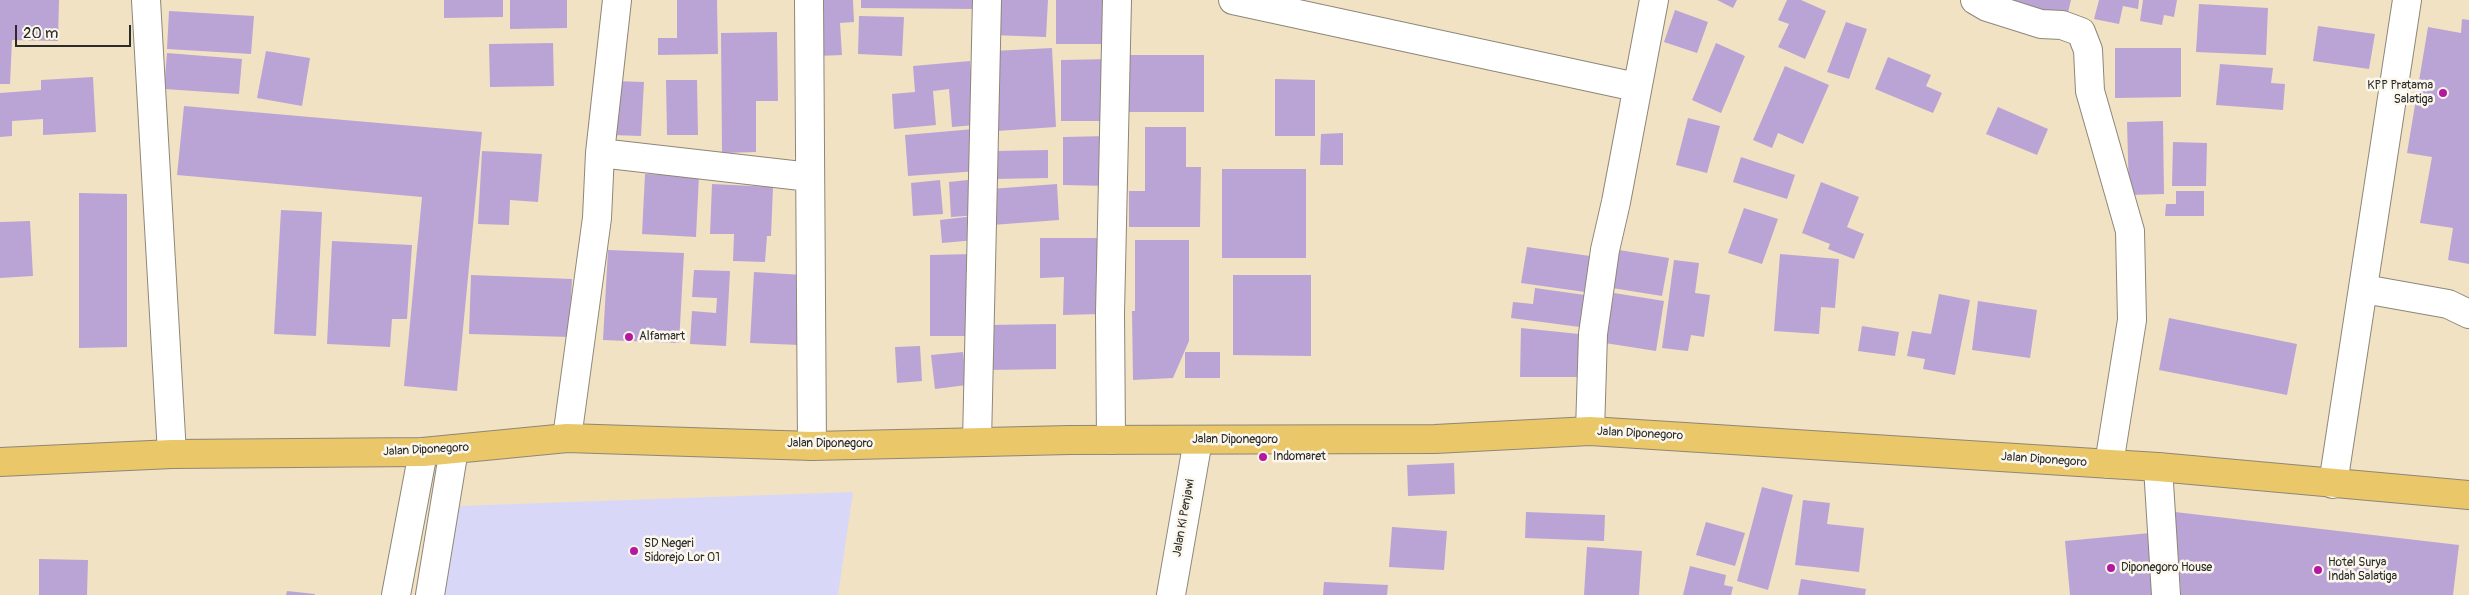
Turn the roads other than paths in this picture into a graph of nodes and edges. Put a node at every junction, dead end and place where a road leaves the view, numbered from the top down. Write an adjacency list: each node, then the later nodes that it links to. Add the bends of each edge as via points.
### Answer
1 (146, 0): 23 (street)
2 (618, 0): 11 (street)
3 (809, 0): 12 (street)
4 (987, 0): 19 (street)
5 (1117, 0): 17 (street, via 1110,313)
6 (1233, 0): 10 (street)
7 (1654, 0): 10 (street)
8 (1975, 0): 25 (street, via 2041,24 2062,25 2080,32 2088,50 2090,92 2130,232 2132,320)
9 (2407, 0): 13 (street)
10 (1636, 87): 15 (street, via 1605,250 1593,334)
11 (600, 153): 12 (street); 16 (street, via 596,218)
12 (810, 177): 20 (street)
13 (2364, 289): 14 (street, via 2448,304); 27 (street)
14 (2469, 314)
15 (1590, 431): 18 (main road, Jalan Diponegoro, via 1436,439); 25 (main road, Jalan Diponegoro)
16 (567, 438): 20 (main road, Jalan Diponegoro); 21 (main road, Jalan Diponegoro)
17 (1111, 440): 18 (main road, Jalan Diponegoro); 19 (main road, Jalan Diponegoro)
18 (1198, 440): 31 (street, Jalan Ki Penjawi)
19 (977, 442): 20 (main road, Jalan Diponegoro)
20 (812, 446)
21 (454, 449): 22 (main road, Jalan Diponegoro); 30 (street)
22 (423, 452): 23 (main road, Jalan Diponegoro); 29 (street)
23 (172, 454): 24 (main road, Jalan Diponegoro)
24 (0, 462)
25 (2109, 464): 26 (main road, Jalan Diponegoro)
26 (2158, 467): 27 (main road, Jalan Diponegoro); 32 (street)
27 (2333, 484): 28 (main road, Jalan Diponegoro)
28 (2469, 495)
29 (396, 595)
30 (430, 595)
31 (1171, 595)
32 (2166, 595)

